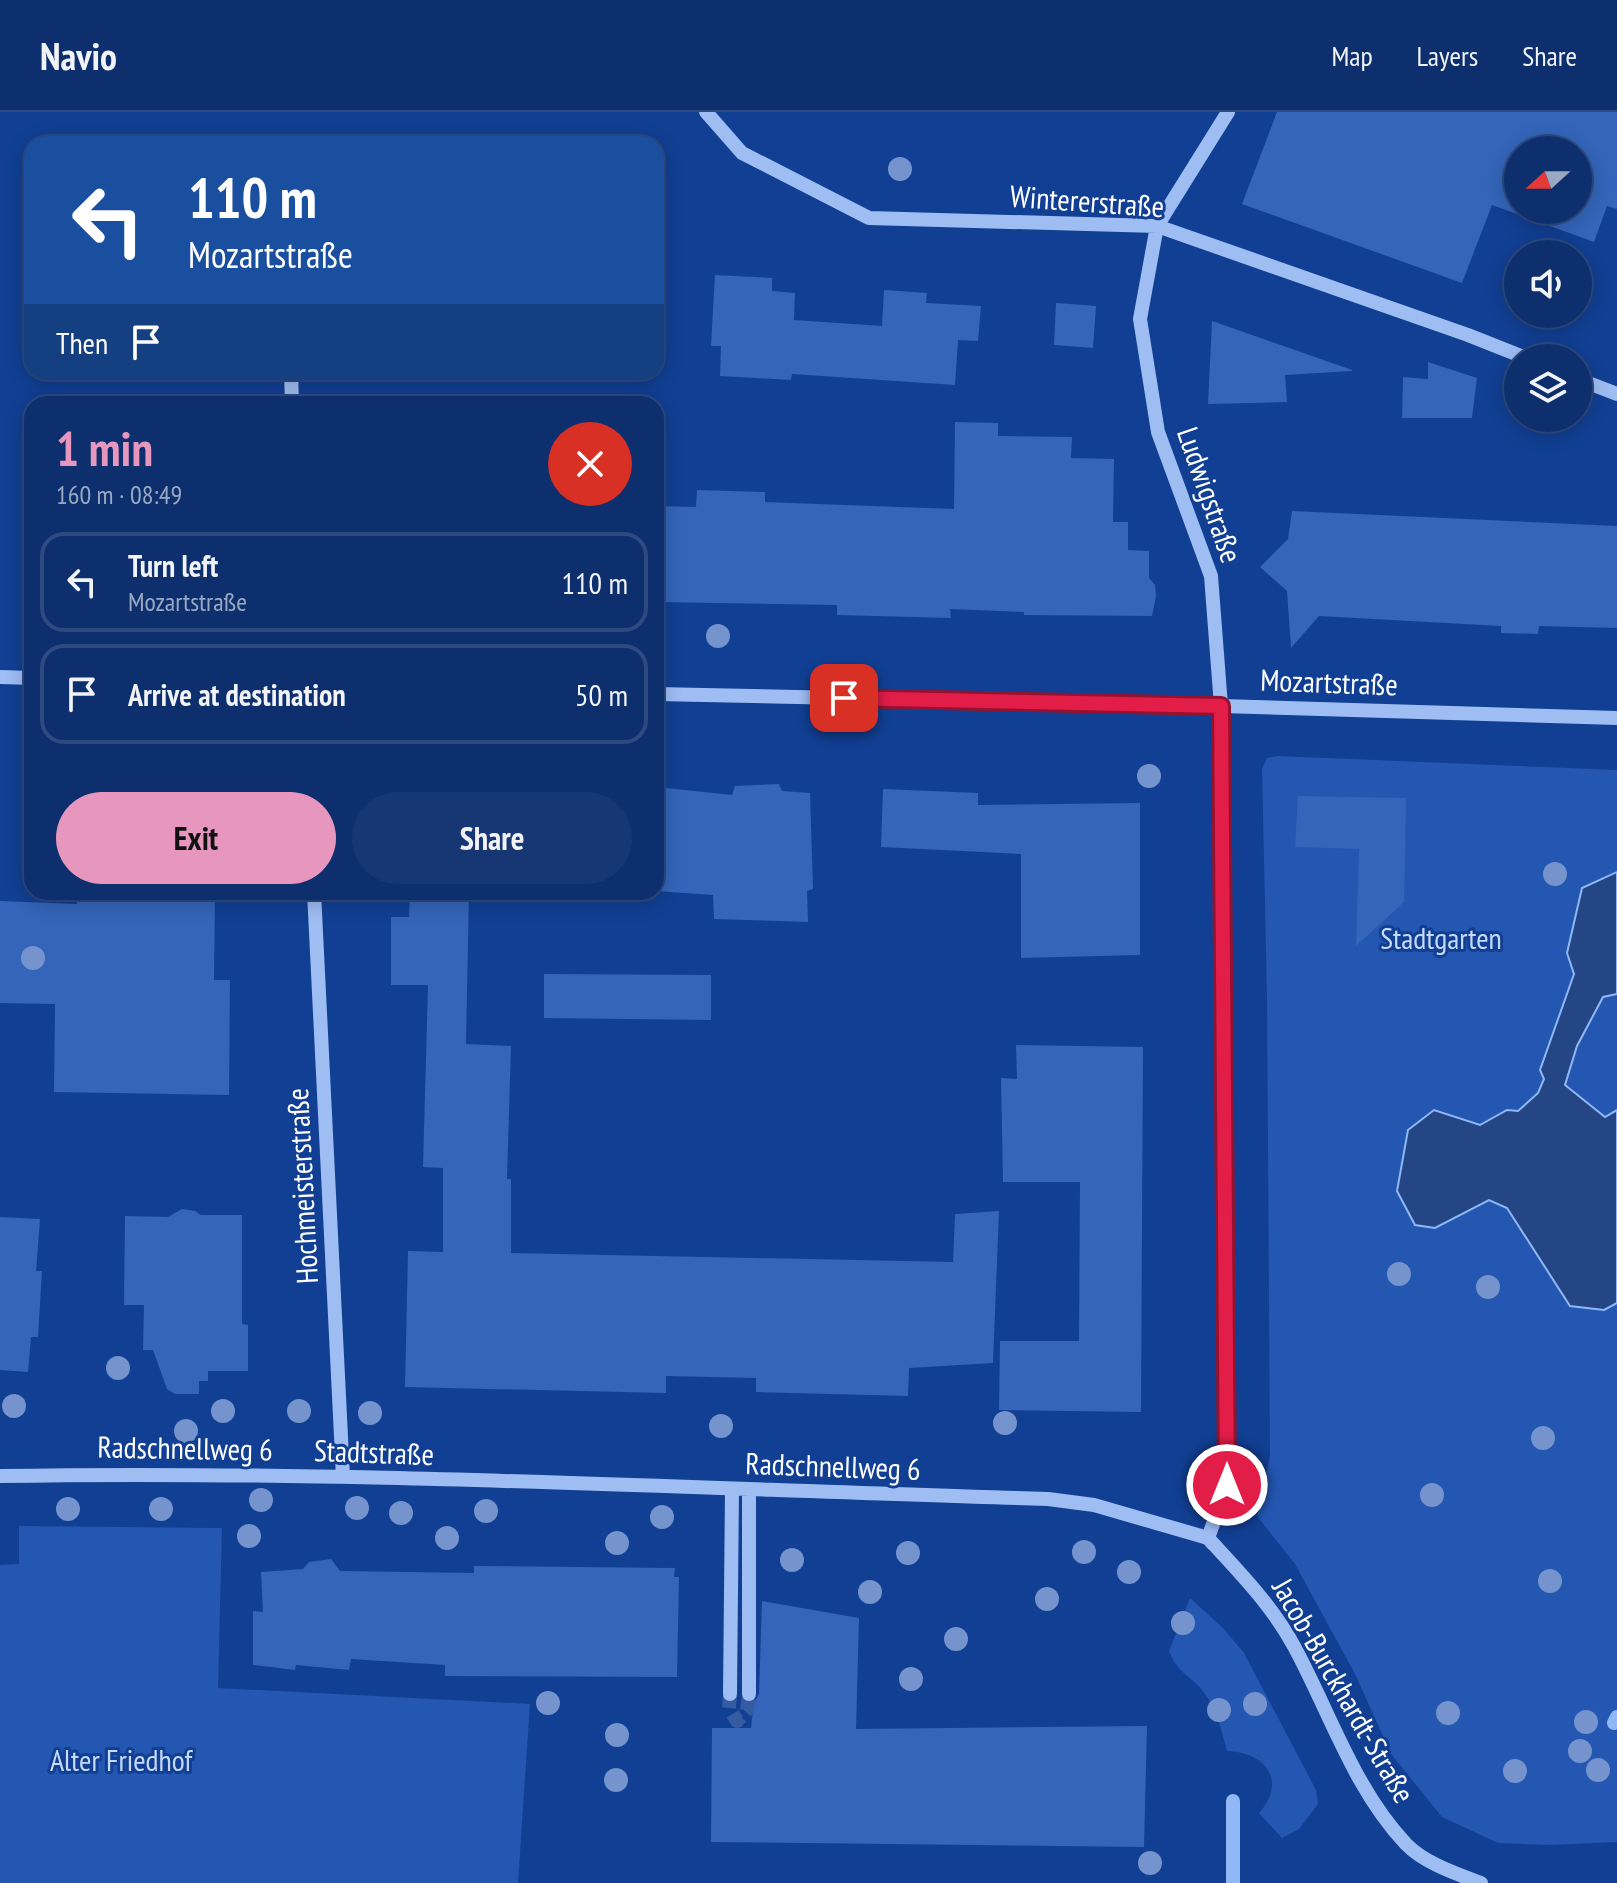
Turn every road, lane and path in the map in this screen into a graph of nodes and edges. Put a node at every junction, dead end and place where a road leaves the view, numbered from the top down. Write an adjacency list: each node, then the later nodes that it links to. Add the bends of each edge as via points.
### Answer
1 (706, 112): 3 (street, Wintererstraße, via 742,153 869,218)
2 (1228, 112): 3 (street, Ludwigstraße)
3 (1157, 226): 4 (street, Wintererstraße); 10 (street, Ludwigstraße, via 1140,319 1158,432 1211,576)
4 (1504, 349)
5 (1592, 384): 6 (street)
6 (1617, 394)
7 (0, 677): 8 (street)
8 (24, 678)
9 (664, 694): 10 (street, Mozartstraße)
10 (1221, 706): 11 (street, Mozartstraße); 18 (street, Ludwigstraße, via 1227,1485)
11 (1617, 718)
12 (314, 900): 14 (street, Hochmeisterstraße)
13 (0, 1475): 14 (street, Radschnellweg 6)
14 (343, 1477): 15 (street, Stadtstraße); 17 (street, Radschnellweg 6)
15 (698, 1490)
16 (732, 1490): 19 (street)
17 (749, 1490): 18 (street, Radschnellweg 6, via 1048,1499 1094,1505); 20 (street)
18 (1208, 1538): 21 (street, via 1267,1602 1367,1793 1407,1845)
19 (730, 1694)
20 (749, 1694)
21 (1481, 1883)

